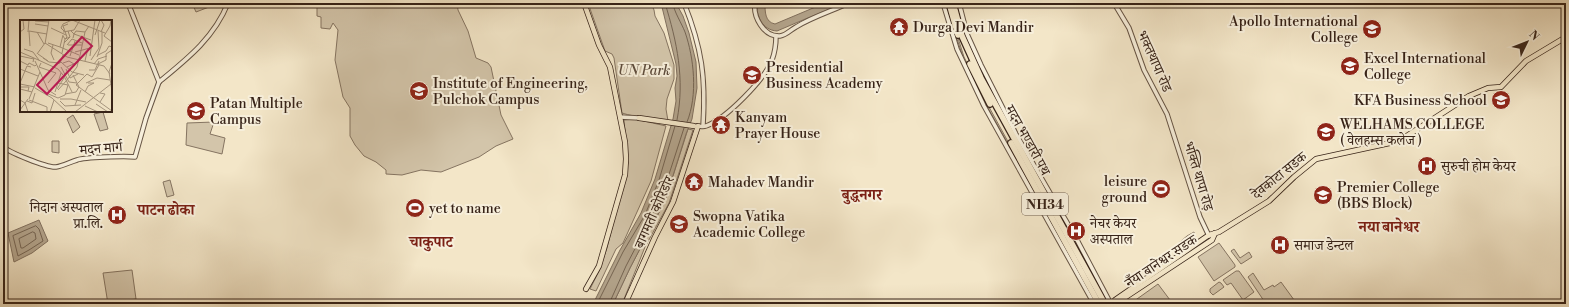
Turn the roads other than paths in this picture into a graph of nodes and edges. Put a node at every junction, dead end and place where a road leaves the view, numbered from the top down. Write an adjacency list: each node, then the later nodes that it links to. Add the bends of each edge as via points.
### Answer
1 (128, 3): 14 (street)
2 (228, 3): 14 (street, via 220,21 205,42)
3 (584, 3): 15 (main road, via 598,45 610,67)
4 (684, 3): 17 (street, via 701,57 703,76)
5 (755, 3): 12 (street, via 755,15 759,24)
6 (849, 3): 12 (street)
7 (943, 3): 23 (street, via 957,49 984,106)
8 (949, 3): 24 (highway, मदन भण्डारी पथ / NH34, via 964,51)
9 (953, 3): 25 (highway, मदन भण्डारी पथ / NH34, via 962,36 981,78)
10 (959, 3): 26 (street, via 967,34 980,65)
11 (1114, 3): 18 (street, भक्तथापा रोड, via 1129,28 1144,70 1168,114)
12 (776, 36): 17 (street, via 772,62 754,88 711,123)
13 (1566, 37): 20 (main road, देवकोटा सडक, via 1526,61 1501,87 1488,88 1469,96 1399,141 1316,159 1269,201)
14 (159, 82): 19 (street, मदन मार्ग, via 135,157 78,159 51,167 17,155)
15 (620, 117): 16 (street); 21 (main road, via 625,142 625,175 599,266)
16 (639, 118): 17 (main road)
17 (698, 126): 22 (main road, बागमती कोरिडोर, via 673,202)
18 (1172, 130): 20 (street, भक्ति थापा रोड़, via 1200,217)
19 (3, 146)
20 (1211, 238): 26 (main road, नँया बानेश्वर सडक); 27 (main road, नँया बानेश्वर सडक)
21 (586, 290)
22 (625, 304)
23 (1094, 304)
24 (1099, 304)
25 (1105, 304)
26 (1111, 304)
27 (1115, 304)

